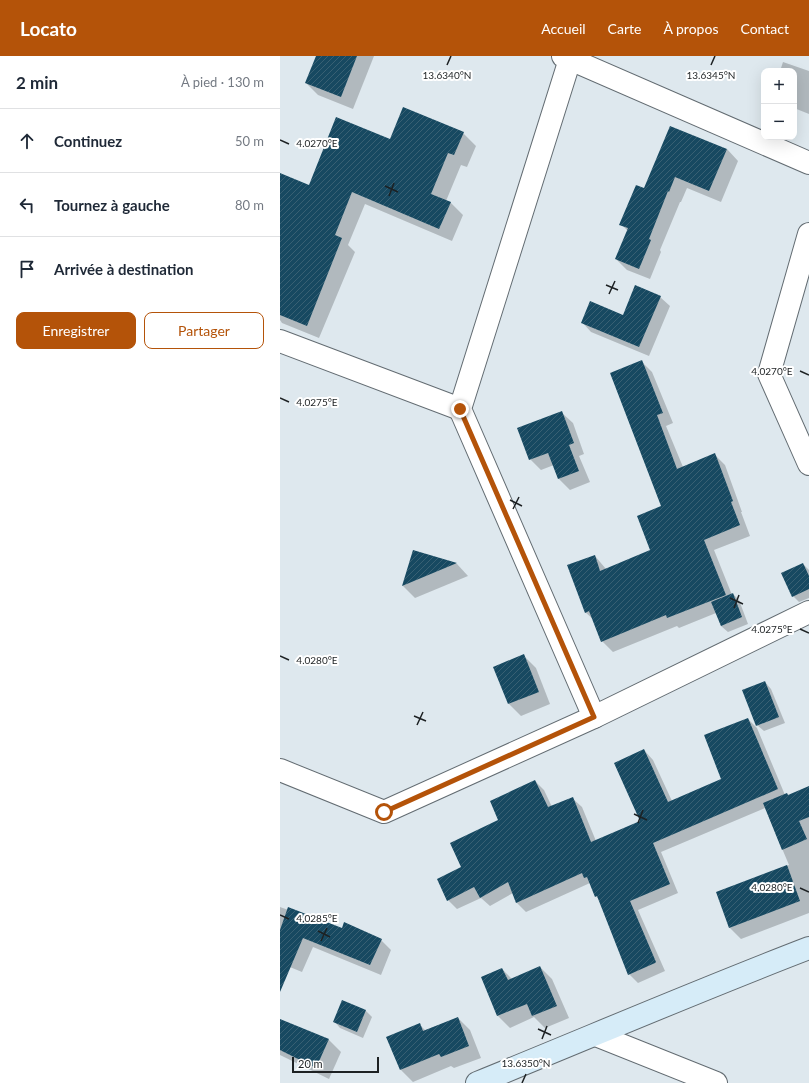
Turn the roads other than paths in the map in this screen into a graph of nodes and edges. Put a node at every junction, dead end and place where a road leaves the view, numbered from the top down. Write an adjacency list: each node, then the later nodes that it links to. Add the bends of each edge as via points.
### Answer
1 (568, 57): 2 (street); 5 (street)
2 (809, 162)
3 (809, 234): 6 (street, via 769,374)
4 (280, 341): 5 (street)
5 (460, 409): 8 (street)
6 (809, 464)
7 (809, 612): 8 (street)
8 (594, 717): 9 (street, via 384,812)
9 (280, 770)
10 (809, 948): 11 (main road)
11 (596, 1035): 12 (main road); 13 (street)
12 (477, 1083)
13 (716, 1083)

